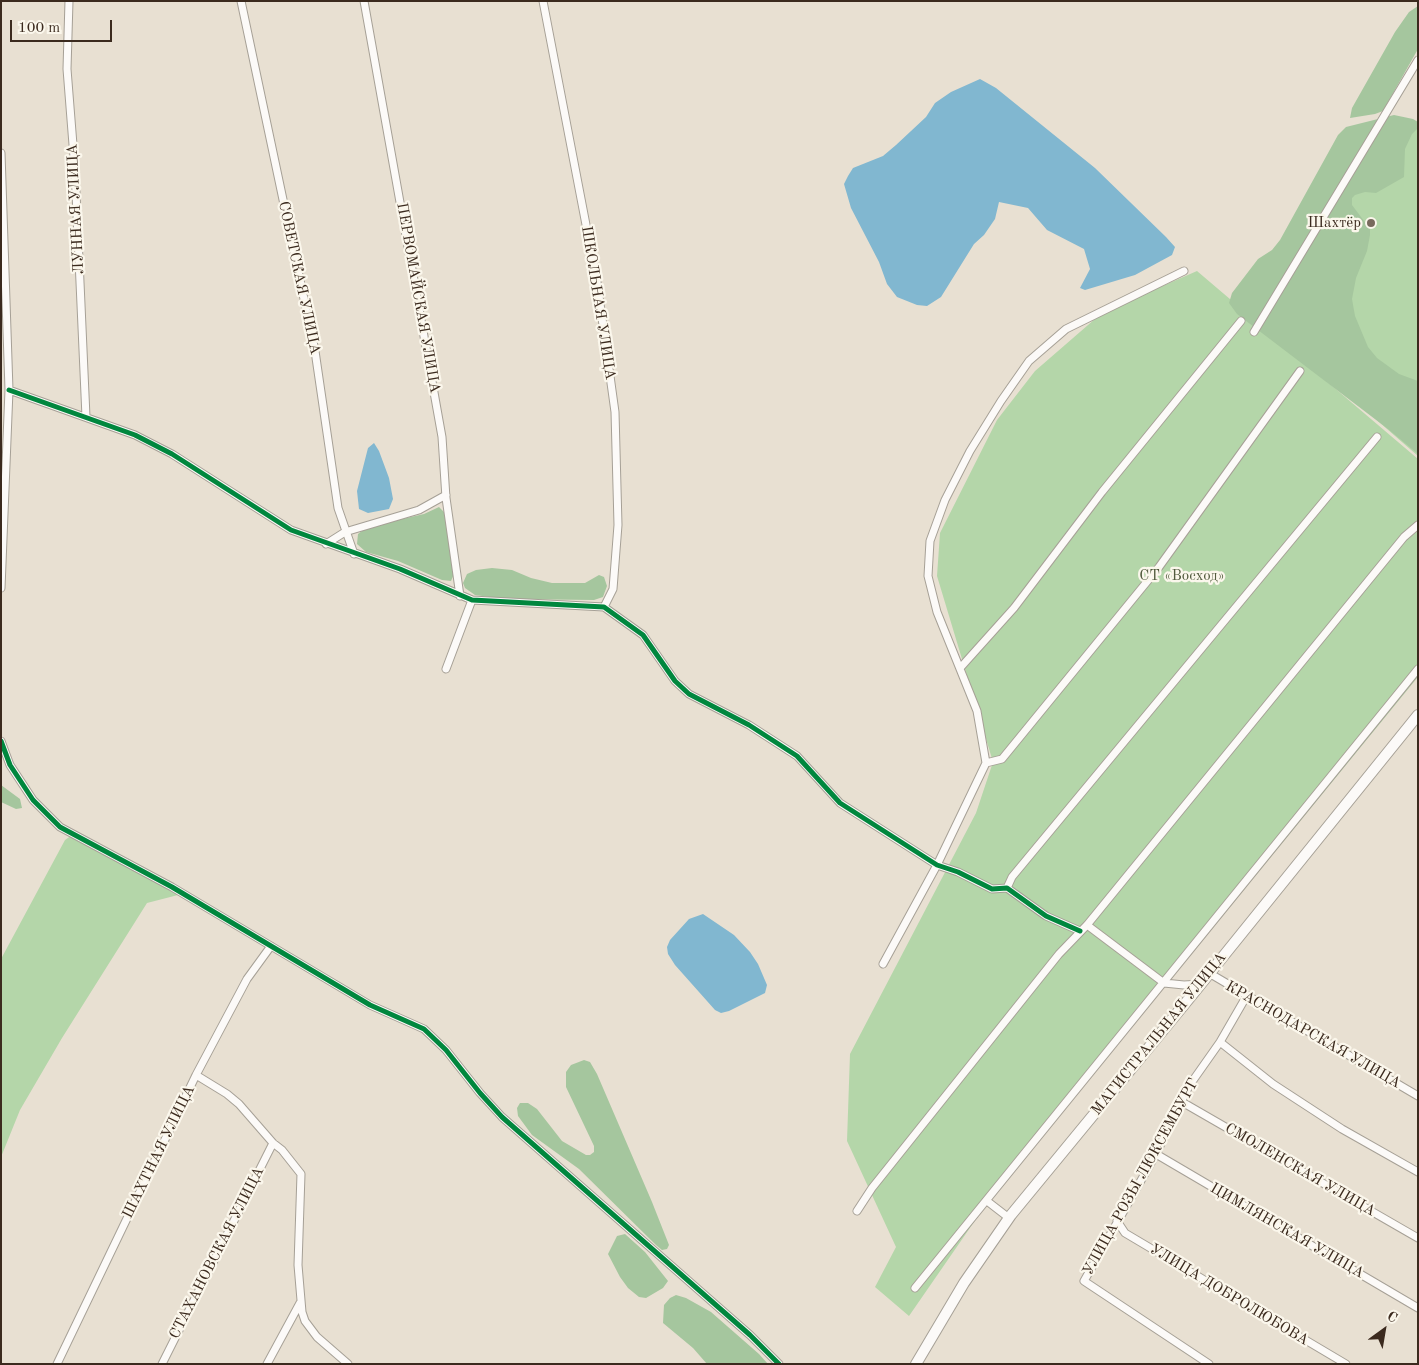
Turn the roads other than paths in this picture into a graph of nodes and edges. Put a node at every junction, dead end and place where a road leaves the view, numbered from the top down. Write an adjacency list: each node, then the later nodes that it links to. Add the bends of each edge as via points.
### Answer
1 (69, 1): 12 (street, ЛУННАЯ УЛИЦА, via 67,69)
2 (241, 1): 16 (street, СОВЕТСКАЯ УЛИЦА, via 314,351 338,508)
3 (364, 1): 14 (street, ПЕРВОМАЙСКАЯ УЛИЦА, via 442,437)
4 (543, 1): 22 (street, ШКОЛЬНАЯ УЛИЦА, via 597,282 615,412 618,525 613,590)
5 (1418, 60): 9 (street)
6 (1, 153): 11 (street)
7 (1184, 271): 23 (street, via 1066,329 1029,361 970,451 945,500 930,541 928,576 937,612)
8 (1241, 321): 23 (street, via 1102,492 1014,608)
9 (1254, 332)
10 (1300, 371): 28 (street, via 1159,567 1002,759)
11 (9, 390): 12 (street); 19 (street)
12 (86, 417): 17 (street, via 156,445 291,530)
13 (1377, 437): 30 (street, via 1012,877)
14 (446, 495): 16 (street, via 419,510); 20 (street, ПЕРВОМАЙСКАЯ УЛИЦА)
15 (1418, 525): 31 (street, via 1404,537)
16 (345, 532): 17 (street); 18 (street, СОВЕТСКАЯ УЛИЦА)
17 (326, 544): 18 (street)
18 (354, 554): 20 (street, via 400,569)
19 (1, 588)
20 (460, 596): 21 (street)
21 (472, 600): 22 (street); 24 (street)
22 (604, 607): 29 (street, via 643,635 675,681 689,694 749,725 797,756 840,803)
23 (961, 667): 28 (street, via 977,711)
24 (446, 669)
25 (1418, 669): 36 (street)
26 (1418, 715): 35 (main road, МАГИСТРАЛЬНАЯ УЛИЦА)
27 (1, 741): 33 (street, via 10,766 33,800 60,826)
28 (986, 763): 29 (street)
29 (937, 865): 30 (street, via 992,889); 34 (street)
30 (1007, 888): 32 (street, via 1046,916)
31 (1087, 925): 32 (street); 36 (street)
32 (1080, 931): 47 (street, via 872,1188)
33 (271, 946): 40 (street, ШАХТНАЯ УЛИЦА, via 247,980); 58 (street, via 385,1014 424,1029 515,1129)
34 (883, 964)
35 (1209, 973): 37 (main road, МАГИСТРАЛЬНАЯ УЛИЦА); 38 (street, КРАСНОДАРСКАЯ УЛИЦА)
36 (1164, 983): 37 (street); 46 (street)
37 (1201, 984): 48 (main road, МАГИСТРАЛЬНАЯ УЛИЦА)
38 (1246, 996): 39 (street, УЛИЦА РОЗЫ ЛЮКСЕМБУРГ); 41 (street, КРАСНОДАРСКАЯ УЛИЦА)
39 (1220, 1042): 42 (street, УЛИЦА РОЗЫ ЛЮКСЕМБУРГ, via 1188,1086); 45 (street, via 1273,1084 1342,1129)
40 (196, 1075): 43 (street, via 227,1094); 54 (street, ШАХТНАЯ УЛИЦА)
41 (1418, 1096)
42 (1182, 1102): 44 (street, УЛИЦА РОЗЫ ЛЮКСЕМБУРГ); 50 (street, СМОЛЕНСКАЯ УЛИЦА)
43 (273, 1143): 52 (street, via 301,1174); 55 (street, СТАХАНОВСКАЯ УЛИЦА)
44 (1156, 1154): 49 (street, УЛИЦА РОЗЫ ЛЮКСЕМБУРГ); 53 (street, ЦИМЛЯНСКАЯ УЛИЦА)
45 (1418, 1172)
46 (987, 1201): 48 (street); 51 (street)
47 (857, 1211)
48 (1008, 1218): 59 (main road, МАГИСТРАЛЬНАЯ УЛИЦА, via 964,1283)
49 (1117, 1221): 60 (street, УЛИЦА РОЗЫ ЛЮКСЕМБУРГ, via 1084,1281); 61 (street, УЛИЦА ДОБРОЛЮБОВА, via 1125,1233)
50 (1418, 1238)
51 (915, 1288)
52 (300, 1303): 56 (street); 57 (street, via 304,1321 310,1329)
53 (1418, 1308)
54 (57, 1364)
55 (162, 1364)
56 (266, 1364)
57 (348, 1364)
58 (779, 1364)
59 (916, 1364)
60 (1209, 1364)
61 (1346, 1364)

